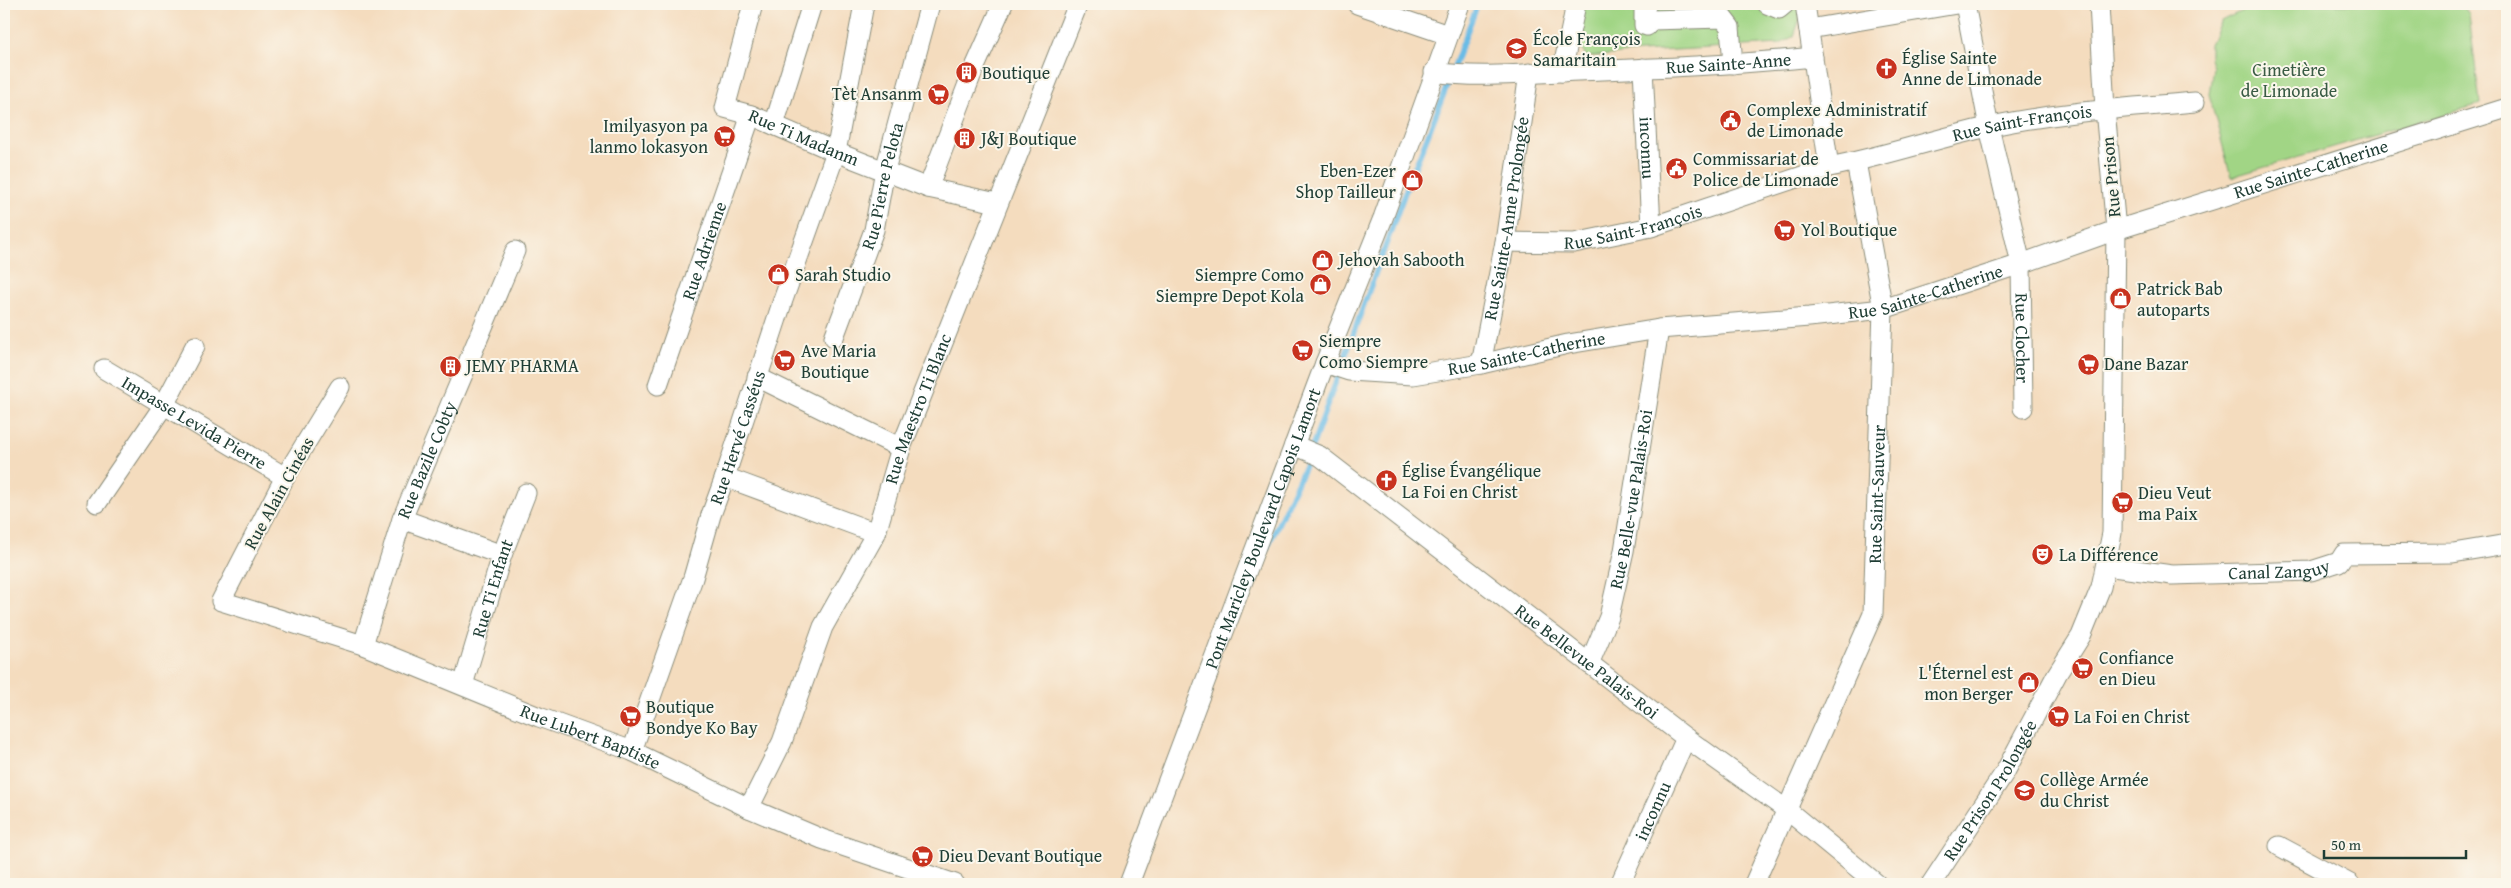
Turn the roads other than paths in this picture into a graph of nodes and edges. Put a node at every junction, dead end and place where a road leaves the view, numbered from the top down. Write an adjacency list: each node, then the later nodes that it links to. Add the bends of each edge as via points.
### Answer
1 (753, 4): 28 (street, Rue Ti Madanm, via 725,108)
2 (812, 4): 29 (street)
3 (864, 4): 31 (street, Rue Hervé Casséus)
4 (930, 4): 34 (street, Rue Pierre Pelota)
5 (1003, 4): 35 (street)
6 (1078, 4): 36 (street, Rue Maestro Ti Blanc)
7 (1357, 4): 18 (street)
8 (1460, 4): 18 (street, Pont Maricley Boulevard Capois Lamort)
9 (1576, 4): 23 (street)
10 (1647, 4): 20 (street, via 1644,8 1644,25 1647,26 1651,20 1724,18 1730,27)
11 (1766, 4): 12 (street, via 1779,9)
12 (1785, 4)
13 (1805, 4): 17 (street)
14 (1957, 4): 17 (street)
15 (1965, 4): 30 (street, Rue Clocher)
16 (2099, 4): 27 (street, Rue Prison)
17 (1809, 29): 19 (street)
18 (1448, 36): 24 (street, Pont Maricley Boulevard Capois Lamort)
19 (1814, 57): 20 (street, Rue Sainte-Anne); 33 (street)
20 (1734, 64): 22 (street, Rue Sainte-Anne)
21 (1537, 68): 23 (street, Rue Sainte-Anne); 24 (street, Rue Sainte-Anne); 39 (street, Rue Sainte-Anne Prolongée)
22 (1643, 68): 23 (street, Rue Sainte-Anne); 37 (street, inconnu)
23 (1562, 72)
24 (1445, 74): 47 (street, Pont Maricley Boulevard Capois Lamort, via 1383,218)
25 (2195, 102): 27 (street, Rue Saint-François)
26 (2507, 108): 38 (street, Rue Sainte-Catherine)
27 (2104, 110): 30 (street, Rue Saint-François); 38 (street, Rue Prison)
28 (751, 115): 29 (street, Rue Ti Madanm); 50 (street, Rue Adrienne)
29 (774, 125): 31 (street, Rue Ti Madanm)
30 (1989, 127): 32 (street, Rue Saint-François); 41 (street, Rue Clocher)
31 (836, 152): 34 (street, Rue Ti Madanm); 49 (street, Rue Hervé Casséus)
32 (1856, 162): 33 (street, Rue Saint-François); 42 (street, Rue Saint-Sauveur)
33 (1829, 167): 37 (street, Rue Saint-François)
34 (885, 170): 35 (street, Rue Ti Madanm); 44 (street, Rue Pierre Pelota, via 874,230)
35 (928, 188): 36 (street, Rue Ti Madanm)
36 (997, 203): 55 (street, Rue Maestro Ti Blanc)
37 (1651, 228): 39 (street, Rue Saint-François, via 1574,243)
38 (2116, 230): 41 (street, Rue Sainte-Catherine); 64 (street, Rue Prison Prolongée, via 2112,533)
39 (1505, 242): 46 (street, Rue Sainte-Anne Prolongée)
40 (514, 252): 60 (street, Rue Bazile Cobty)
41 (2021, 264): 42 (street, Rue Sainte-Catherine); 53 (street, Rue Clocher)
42 (1883, 309): 43 (street, Rue Sainte-Catherine); 72 (street, Rue Saint-Sauveur, via 1873,614)
43 (1658, 330): 46 (street, Rue Sainte-Catherine, via 1568,344); 67 (street, Rue Belle-vue Palais-Roi, via 1624,551 1609,617)
44 (834, 337)
45 (195, 346): 52 (street)
46 (1481, 364): 47 (street, Rue Sainte-Catherine, via 1413,375)
47 (1337, 367): 54 (street, Pont Maricley Boulevard Capois Lamort)
48 (104, 369): 52 (street, Impasse Levida Pierre)
49 (757, 377): 55 (street); 57 (street, Rue Hervé Casséus)
50 (658, 385)
51 (340, 387): 56 (street, Rue Alain Cinéas)
52 (164, 405): 56 (street, Impasse Levida Pierre); 59 (street)
53 (2022, 408)
54 (1298, 447): 67 (street, Rue Bellevue Palais-Roi, via 1320,456); 75 (street, Pont Maricley Boulevard Capois Lamort)
55 (901, 448): 61 (street, Rue Maestro Ti Blanc)
56 (285, 477): 65 (street, Rue Alain Cinéas)
57 (725, 477): 61 (street); 70 (street, Rue Hervé Casséus)
58 (526, 493): 63 (street, Rue Ti Enfant)
59 (97, 503)
60 (402, 519): 63 (street); 66 (street, Rue Bazile Cobty)
61 (876, 533): 71 (street, Rue Maestro Ti Blanc, via 823,627 782,742)
62 (2507, 544): 64 (street, Canal Zanguy, via 2452,553 2344,554 2338,562 2311,571 2172,575)
63 (502, 555): 68 (street, Rue Ti Enfant)
64 (2106, 566): 79 (street, Rue Prison Prolongée, via 2081,636 2005,772)
65 (221, 601): 66 (street, Rue Lubert Baptiste)
66 (363, 645): 68 (street, Rue Lubert Baptiste)
67 (1589, 664): 69 (street, Rue Bellevue Palais-Roi)
68 (463, 685): 70 (street, Rue Lubert Baptiste)
69 (1686, 738): 72 (street, Rue Bellevue Palais-Roi); 76 (street, inconnu)
70 (632, 751): 71 (street, Rue Lubert Baptiste)
71 (749, 808): 74 (street, Rue Lubert Baptiste, via 822,839)
72 (1787, 810): 77 (street, Rue Saint-Sauveur); 78 (street, Rue Bellevue Palais-Roi)
73 (2279, 846): 80 (street)
74 (955, 884)
75 (1129, 884)
76 (1620, 884)
77 (1754, 884)
78 (1877, 884)
79 (1931, 884)
80 (2350, 884)

